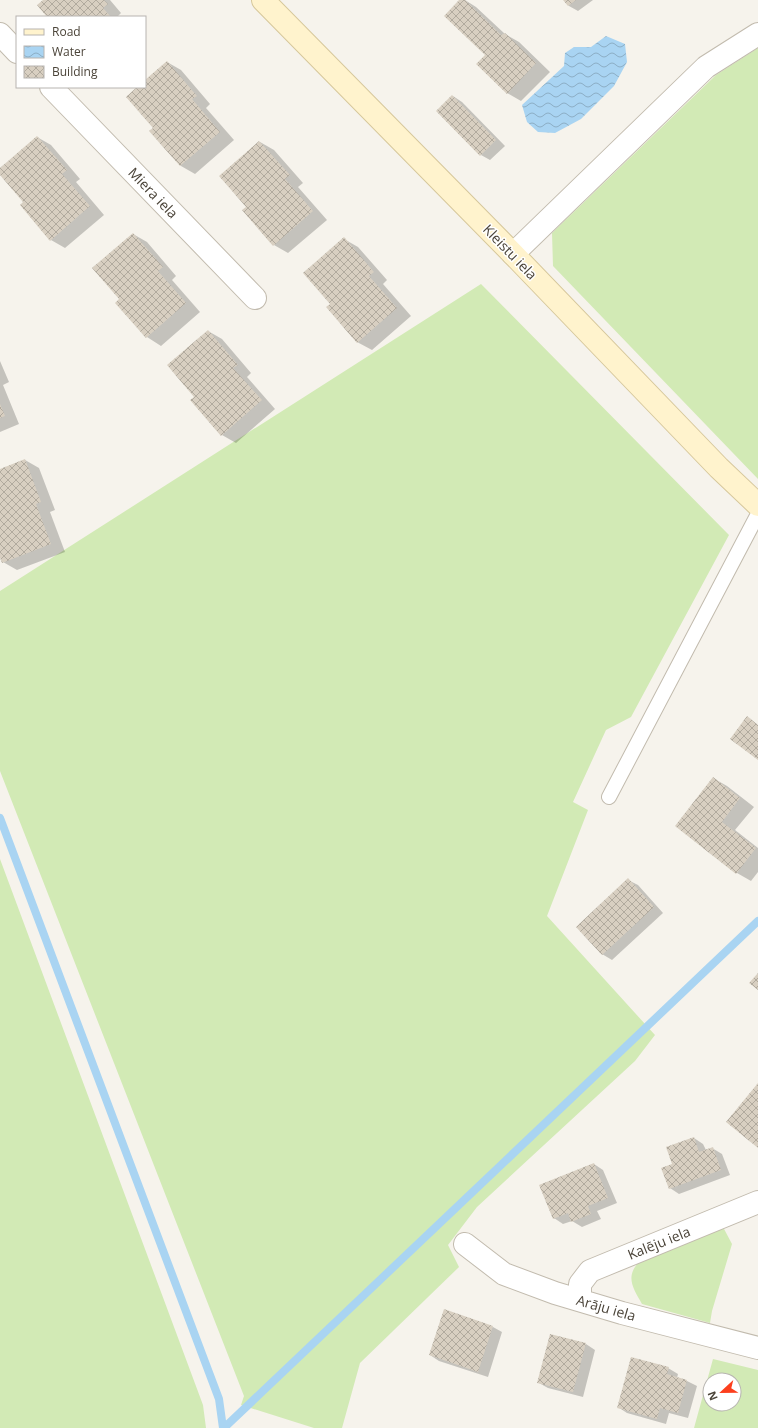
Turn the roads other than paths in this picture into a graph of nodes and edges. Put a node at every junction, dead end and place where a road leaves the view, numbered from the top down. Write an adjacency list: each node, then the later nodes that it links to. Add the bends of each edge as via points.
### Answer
1 (263, 0): 6 (street, Kleistu iela)
2 (0, 34): 4 (street)
3 (758, 34): 6 (street, via 706,67)
4 (16, 51)
5 (52, 88): 7 (street, Miera iela)
6 (513, 254): 8 (street, Kleistu iela, via 719,468)
7 (255, 298)
8 (758, 505)
9 (758, 514): 10 (lane)
10 (609, 797)
11 (758, 1202): 13 (street, Kalēju iela, via 590,1271 580,1284)
12 (465, 1244): 13 (street, Arāju iela, via 504,1274)
13 (580, 1300): 14 (street, Arāju iela)
14 (758, 1348)

